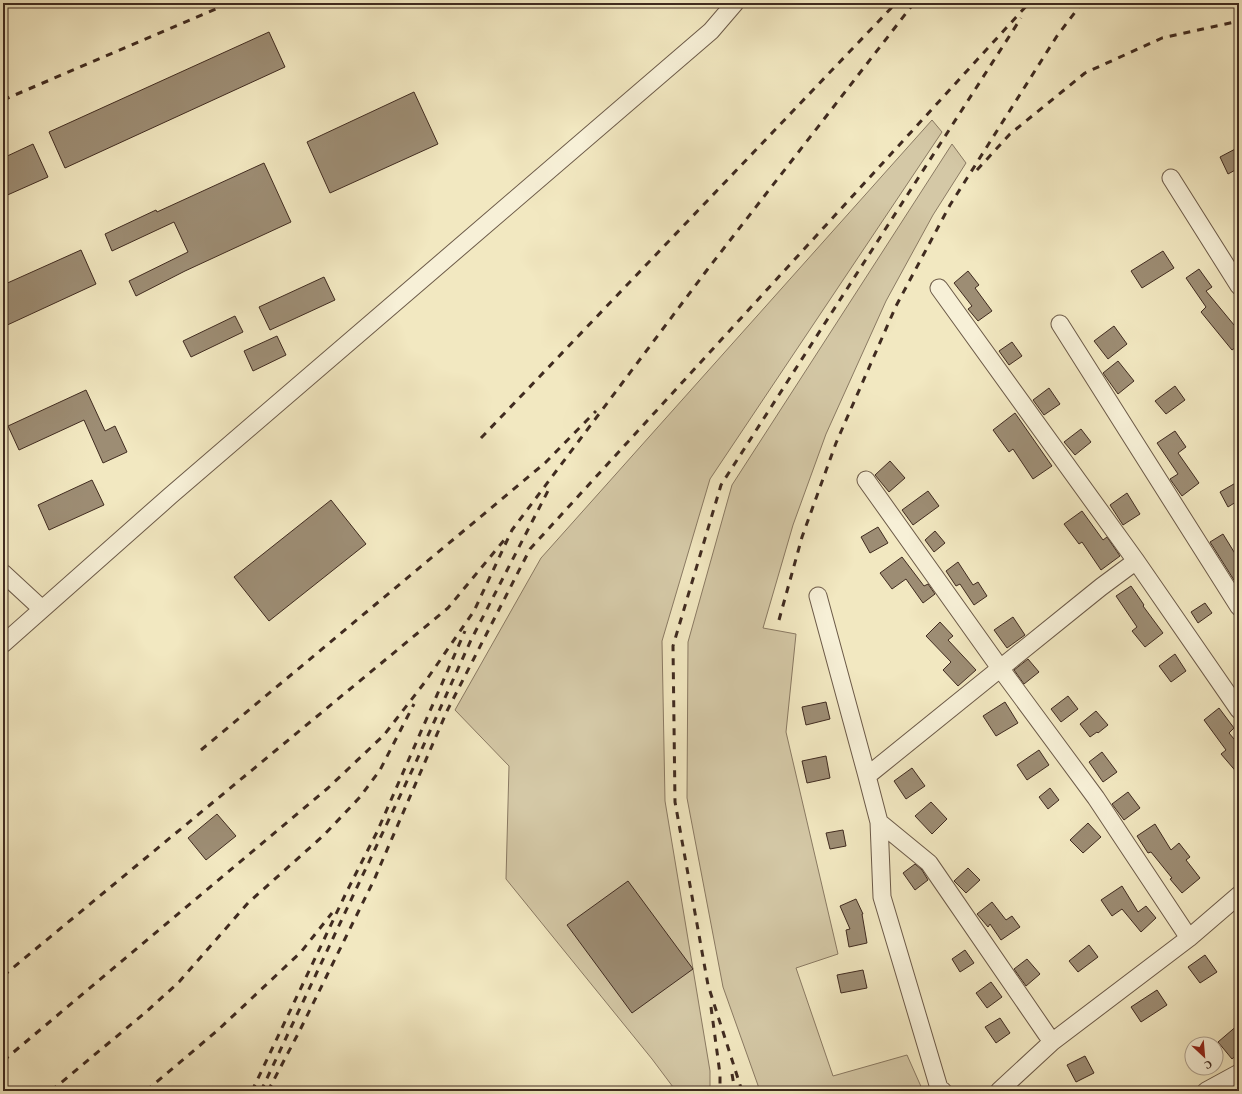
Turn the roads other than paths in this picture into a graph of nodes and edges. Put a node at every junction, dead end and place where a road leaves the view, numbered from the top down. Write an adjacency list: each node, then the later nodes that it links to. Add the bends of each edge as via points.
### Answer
1 (735, 3): 11 (street, via 711,31)
2 (1171, 178): 3 (street)
3 (1239, 286)
4 (939, 288): 7 (street)
5 (1060, 324): 10 (street)
6 (866, 480): 13 (street)
7 (1136, 561): 13 (street); 14 (street)
8 (3, 573): 11 (street)
9 (818, 596): 15 (street)
10 (1239, 606)
11 (42, 609): 12 (street)
12 (3, 644)
13 (1000, 668): 15 (street); 18 (street, via 1096,798)
14 (1239, 710)
15 (867, 776): 16 (street)
16 (879, 822): 19 (street, via 929,863); 21 (street, via 882,897 939,1088)
17 (1239, 895): 18 (street)
18 (1189, 938): 19 (street)
19 (1052, 1042): 22 (street)
20 (1239, 1073): 23 (street)
21 (943, 1091)
22 (999, 1091)
23 (1208, 1091)

